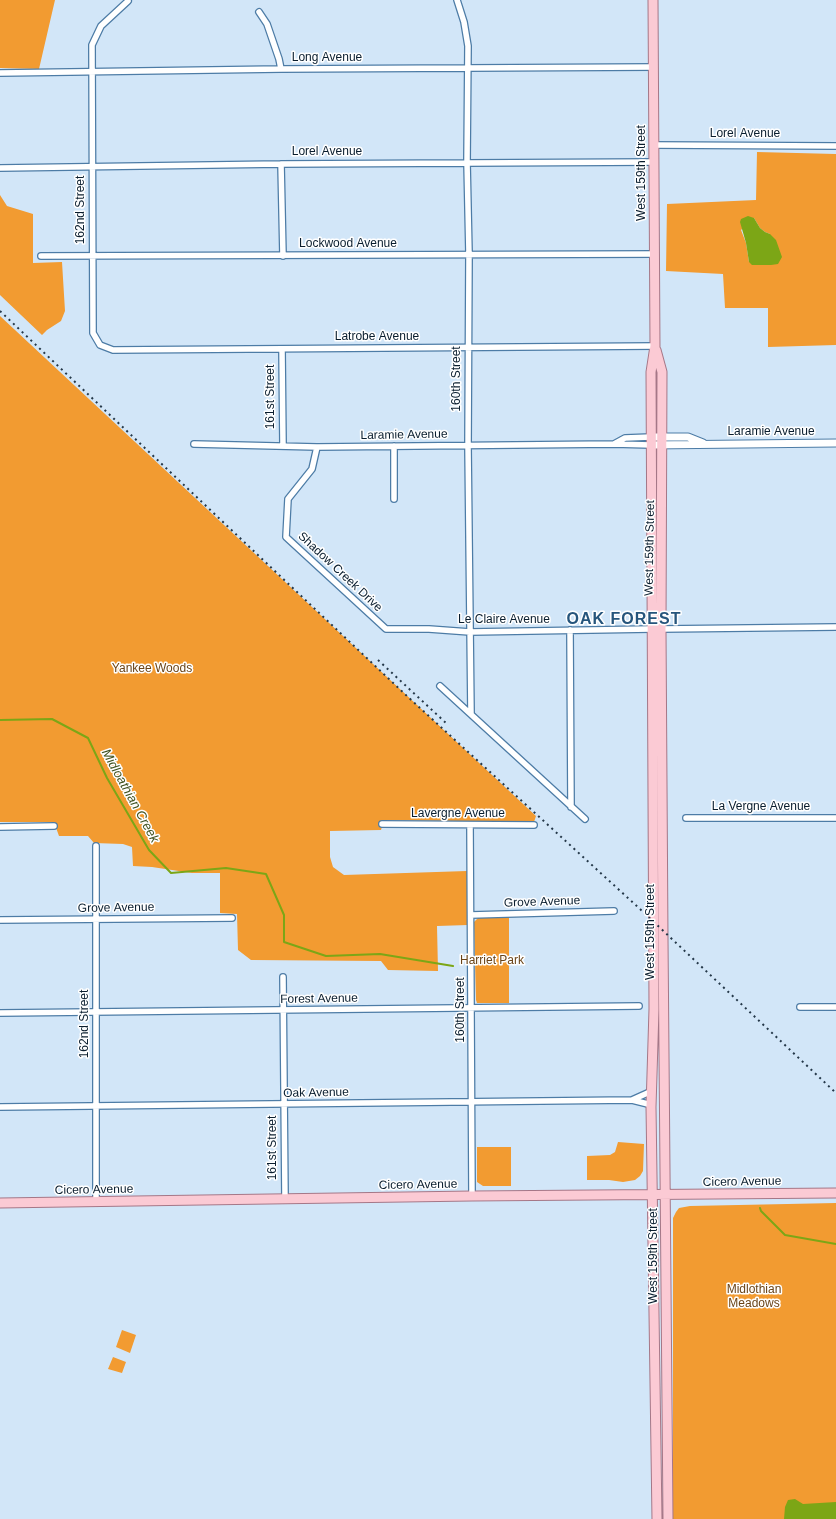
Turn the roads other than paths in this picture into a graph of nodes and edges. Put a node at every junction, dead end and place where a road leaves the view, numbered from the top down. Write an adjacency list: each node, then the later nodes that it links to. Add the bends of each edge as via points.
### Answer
1 (457, 0): 6 (street, 160th Street, via 468,46)
2 (653, 0): 5 (main road, West 159th Street)
3 (128, 1): 9 (street, 162nd Street, via 101,26 92,45)
4 (259, 12): 7 (street, via 267,24)
5 (654, 67): 6 (street, Long Avenue); 10 (main road, West 159th Street)
6 (468, 68): 7 (street, Long Avenue); 12 (street, 160th Street)
7 (281, 69): 9 (street, Long Avenue)
8 (0, 73): 9 (street, Long Avenue)
9 (92, 73): 15 (street, 162nd Street)
10 (654, 145): 11 (street, Lorel Avenue); 13 (main road, West 159th Street)
11 (836, 146)
12 (467, 162): 13 (street, Lorel Avenue); 14 (street, Lorel Avenue); 17 (street, 160th Street)
13 (654, 162): 18 (main road, West 159th Street)
14 (281, 164): 15 (street, Lorel Avenue); 21 (street)
15 (92, 167): 16 (street, Lorel Avenue); 20 (street, 162nd Street)
16 (0, 168)
17 (469, 254): 18 (street, Lockwood Avenue); 21 (street, Lockwood Avenue); 24 (street, 160th Street)
18 (655, 254): 23 (main road, West 159th Street)
19 (41, 256): 20 (street, Lockwood Avenue)
20 (92, 256): 21 (street, Lockwood Avenue); 22 (street, 162nd Street, via 93,333)
21 (282, 256)
22 (100, 345): 25 (street, Latrobe Avenue, via 112,350)
23 (655, 346): 24 (street, Latrobe Avenue); 26 (main road, West 159th Street, via 651,372); 27 (main road, West 159th Street, via 662,372)
24 (468, 348): 25 (street, Latrobe Avenue); 32 (street, 160th Street)
25 (282, 349): 30 (street, 161st Street)
26 (651, 441): 27 (street, Laramie Avenue); 32 (street, Laramie Avenue); 36 (main road, West 159th Street)
27 (663, 441): 28 (street, Laramie Avenue, via 705,444); 38 (main road, West 159th Street)
28 (836, 443)
29 (194, 444): 30 (street, Laramie Avenue)
30 (282, 446): 33 (street, Laramie Avenue)
31 (394, 446): 32 (street, Laramie Avenue); 33 (street, Laramie Avenue); 34 (street)
32 (468, 446): 40 (street, 160th Street)
33 (317, 447): 37 (street, Shadow Creek Drive, via 312,469 288,499 286,537 386,629)
34 (394, 499)
35 (836, 627): 38 (street)
36 (652, 628): 39 (street, Le Claire Avenue); 66 (main road, West 159th Street)
37 (429, 629): 40 (street, Le Claire Avenue)
38 (661, 629): 75 (main road, West 159th Street)
39 (570, 630): 40 (street, Le Claire Avenue); 43 (street)
40 (470, 632): 42 (street, 160th Street)
41 (440, 686): 42 (street)
42 (471, 714): 43 (street)
43 (571, 807): 46 (street)
44 (686, 818): 45 (street, La Vergne Avenue)
45 (836, 818)
46 (585, 819)
47 (382, 824): 48 (street, Lavergne Avenue)
48 (470, 825): 49 (street, Lavergne Avenue); 54 (street, 160th Street)
49 (534, 825)
50 (54, 826): 51 (street)
51 (0, 827)
52 (96, 846): 56 (street, 162nd Street)
53 (614, 911): 54 (street, Grove Avenue)
54 (471, 915): 62 (street, 160th Street)
55 (232, 918): 56 (street, Grove Avenue)
56 (96, 919): 57 (street, Grove Avenue); 64 (street, 162nd Street)
57 (0, 920)
58 (283, 977): 63 (street, 161st Street)
59 (639, 1006): 62 (street, Forest Avenue)
60 (800, 1007): 61 (street)
61 (836, 1007)
62 (472, 1009): 63 (street, Forest Avenue); 68 (street, 160th Street)
63 (283, 1010): 64 (street, Forest Avenue); 69 (street, 161st Street)
64 (96, 1012): 65 (street, Forest Avenue); 70 (street, 162nd Street)
65 (0, 1013)
66 (652, 1091): 67 (street, Oak Avenue); 72 (main road, West 159th Street)
67 (632, 1100): 68 (street, Oak Avenue); 72 (street, Oak Avenue)
68 (472, 1102): 69 (street, Oak Avenue); 76 (street, 160th Street)
69 (284, 1104): 70 (street, Oak Avenue); 77 (street, 161st Street)
70 (96, 1106): 71 (street, Oak Avenue); 78 (street, 162nd Street)
71 (0, 1107)
72 (651, 1107): 74 (main road, West 159th Street)
73 (836, 1193): 75 (main road, Cicero Avenue)
74 (652, 1195): 75 (main road, Cicero Avenue); 76 (main road, Cicero Avenue); 80 (main road, West 159th Street)
75 (665, 1195): 81 (main road, West 159th Street)
76 (472, 1196): 77 (main road, Cicero Avenue)
77 (285, 1199): 78 (main road, Cicero Avenue)
78 (96, 1202): 79 (main road, Cicero Avenue)
79 (0, 1203)
80 (656, 1519)
81 (668, 1519)

